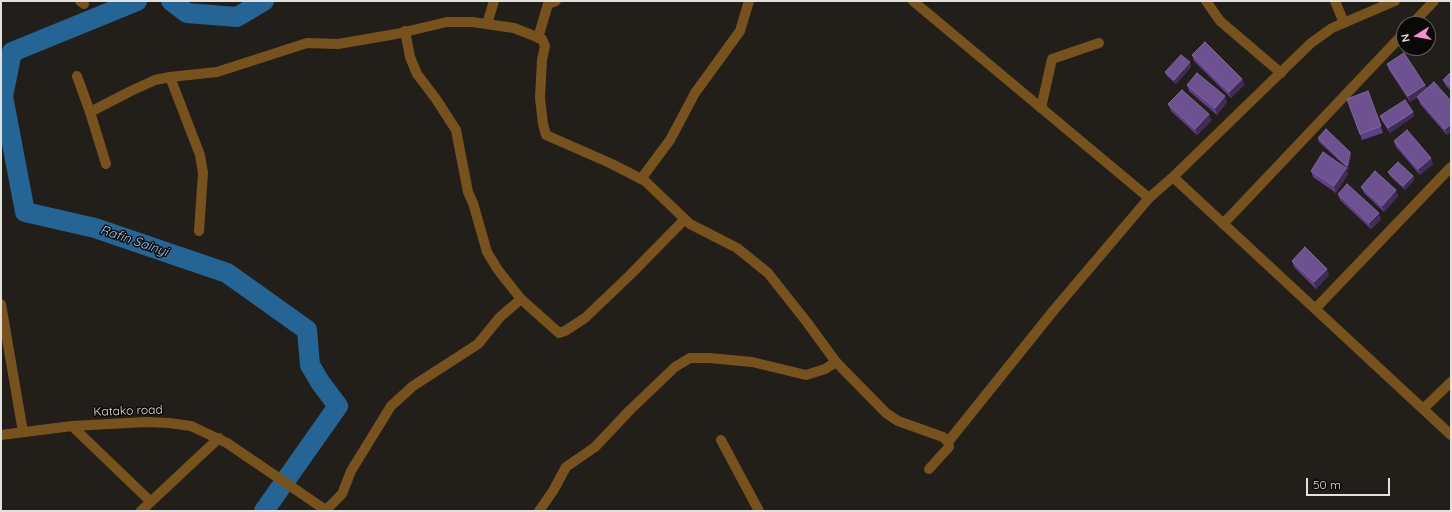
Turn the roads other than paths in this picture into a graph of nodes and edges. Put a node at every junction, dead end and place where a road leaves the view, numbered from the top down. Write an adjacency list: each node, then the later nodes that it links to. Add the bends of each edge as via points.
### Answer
1 (494, 1): 11 (street)
2 (556, 1): 13 (street, via 548,4)
3 (749, 1): 24 (street, via 740,31 695,93 670,140)
4 (913, 1): 19 (street)
5 (1206, 1): 16 (street, via 1220,21)
6 (1336, 1): 10 (street)
7 (1395, 1): 10 (street)
8 (1434, 1): 9 (street)
9 (1420, 16)
10 (1344, 23): 16 (street, via 1332,28 1312,43)
11 (487, 24): 12 (street, via 447,22); 13 (street, via 514,28)
12 (405, 31): 18 (street, via 338,44 307,43 217,72); 29 (street, via 410,57 417,74 456,130 468,192 487,252)
13 (538, 38): 24 (street, via 542,39 545,46 540,98 546,135)
14 (1396, 41): 27 (street)
15 (1099, 43): 19 (street, via 1052,59)
16 (1281, 73): 23 (street)
17 (77, 76): 20 (street)
18 (170, 77): 20 (street, via 156,80); 28 (street, via 200,155 203,173)
19 (1041, 108): 25 (street)
20 (90, 112): 21 (street)
21 (106, 164)
22 (1451, 167): 31 (street)
23 (1173, 177): 25 (street); 27 (street)
24 (641, 179): 26 (street)
25 (1149, 198): 41 (street, via 1054,310)
26 (684, 220): 29 (street, via 585,318 565,331 559,333); 32 (street, via 737,248 768,273)
27 (1223, 224): 31 (street)
28 (199, 231)
29 (521, 299): 45 (street, via 500,318 478,344 413,386 392,406 351,471 342,494)
30 (1, 304): 36 (street)
31 (1316, 309): 34 (street)
32 (836, 362): 41 (street, via 886,413 898,421 943,437); 46 (street, via 825,369 806,375 752,362 690,358 675,367 595,447 566,467)
33 (1450, 383): 34 (street)
34 (1422, 409): 38 (street)
35 (72, 426): 36 (street, Katako road); 39 (street, Katako road, via 169,423 191,426); 43 (street)
36 (23, 432): 37 (street, Katako road)
37 (1, 435)
38 (1451, 435)
39 (219, 438): 43 (street); 45 (street, Katako road)
40 (721, 440): 47 (street)
41 (948, 442): 42 (street, via 949,447)
42 (929, 469)
43 (151, 502): 44 (street)
44 (141, 511)
45 (327, 511)
46 (538, 511)
47 (759, 511)

